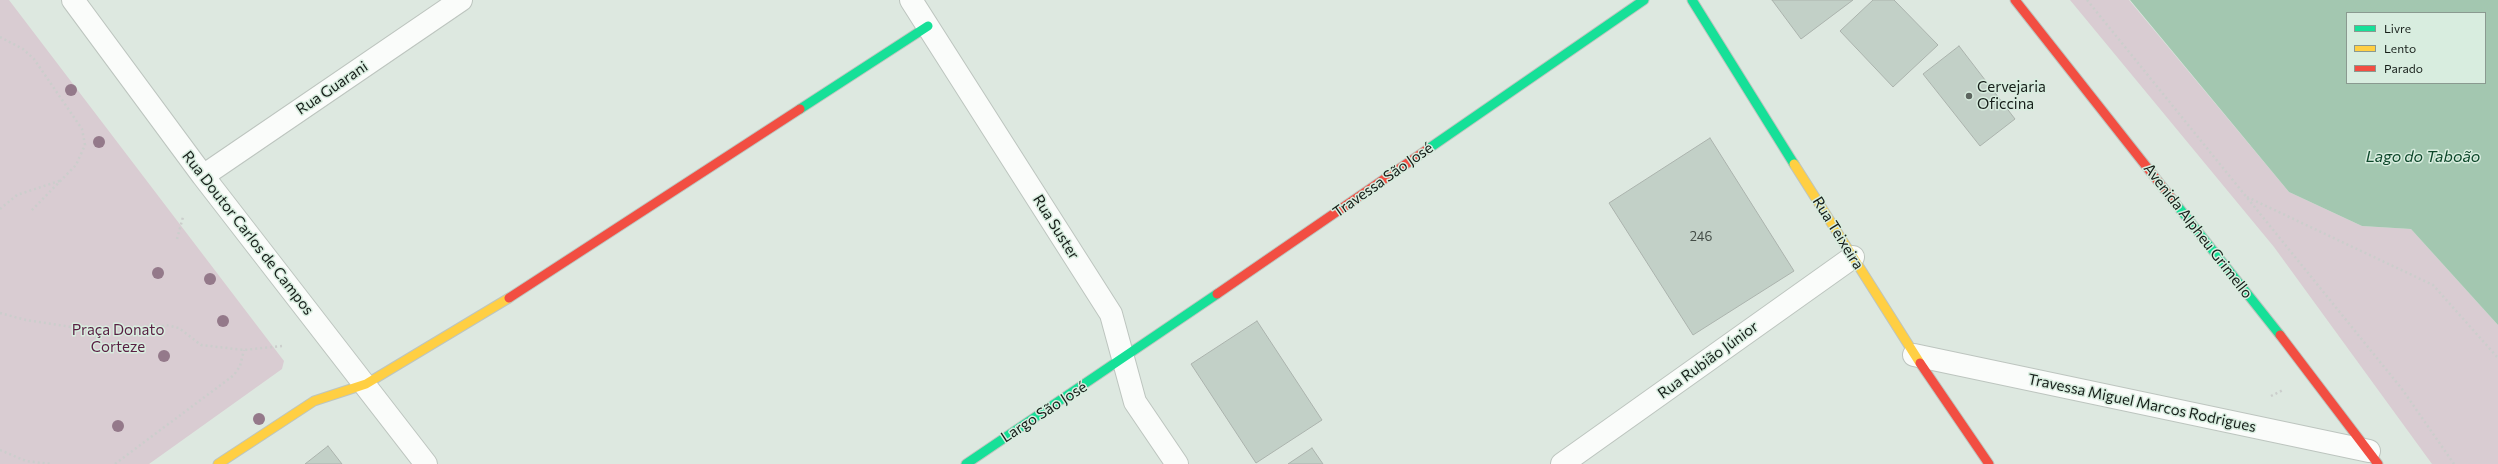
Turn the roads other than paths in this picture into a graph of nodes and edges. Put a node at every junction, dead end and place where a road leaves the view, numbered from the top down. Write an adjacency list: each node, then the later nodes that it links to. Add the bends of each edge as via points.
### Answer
1 (73, 0): 8 (street, Rua Doutor Carlos de Campos)
2 (461, 0): 8 (street, Rua Guarani)
3 (911, 0): 7 (street, Rua Suster)
4 (1644, 0): 11 (street, Travessa São José)
5 (1692, 0): 9 (street, Rua Teixeira)
6 (2015, 0): 13 (street, Avenida Alpheu Grimello)
7 (928, 26): 11 (street, Rua Suster, via 1112,314); 12 (street, via 467,326)
8 (203, 176): 12 (street, Rua Doutor Carlos de Campos)
9 (1853, 256): 10 (street, Rua Teixeira); 18 (street, Rua Rubião Júnior)
10 (1914, 355): 13 (street, Travessa Miguel Marcos Rodrigues); 19 (street, Rua Teixeira)
11 (1122, 360): 16 (street, Largo São José); 17 (street, Rua Suster, via 1135,402)
12 (366, 384): 14 (street, via 314,401); 15 (street, Rua Doutor Carlos de Campos)
13 (2374, 457)
14 (218, 464)
15 (426, 464)
16 (966, 464)
17 (1177, 464)
18 (1562, 464)
19 (1989, 464)

